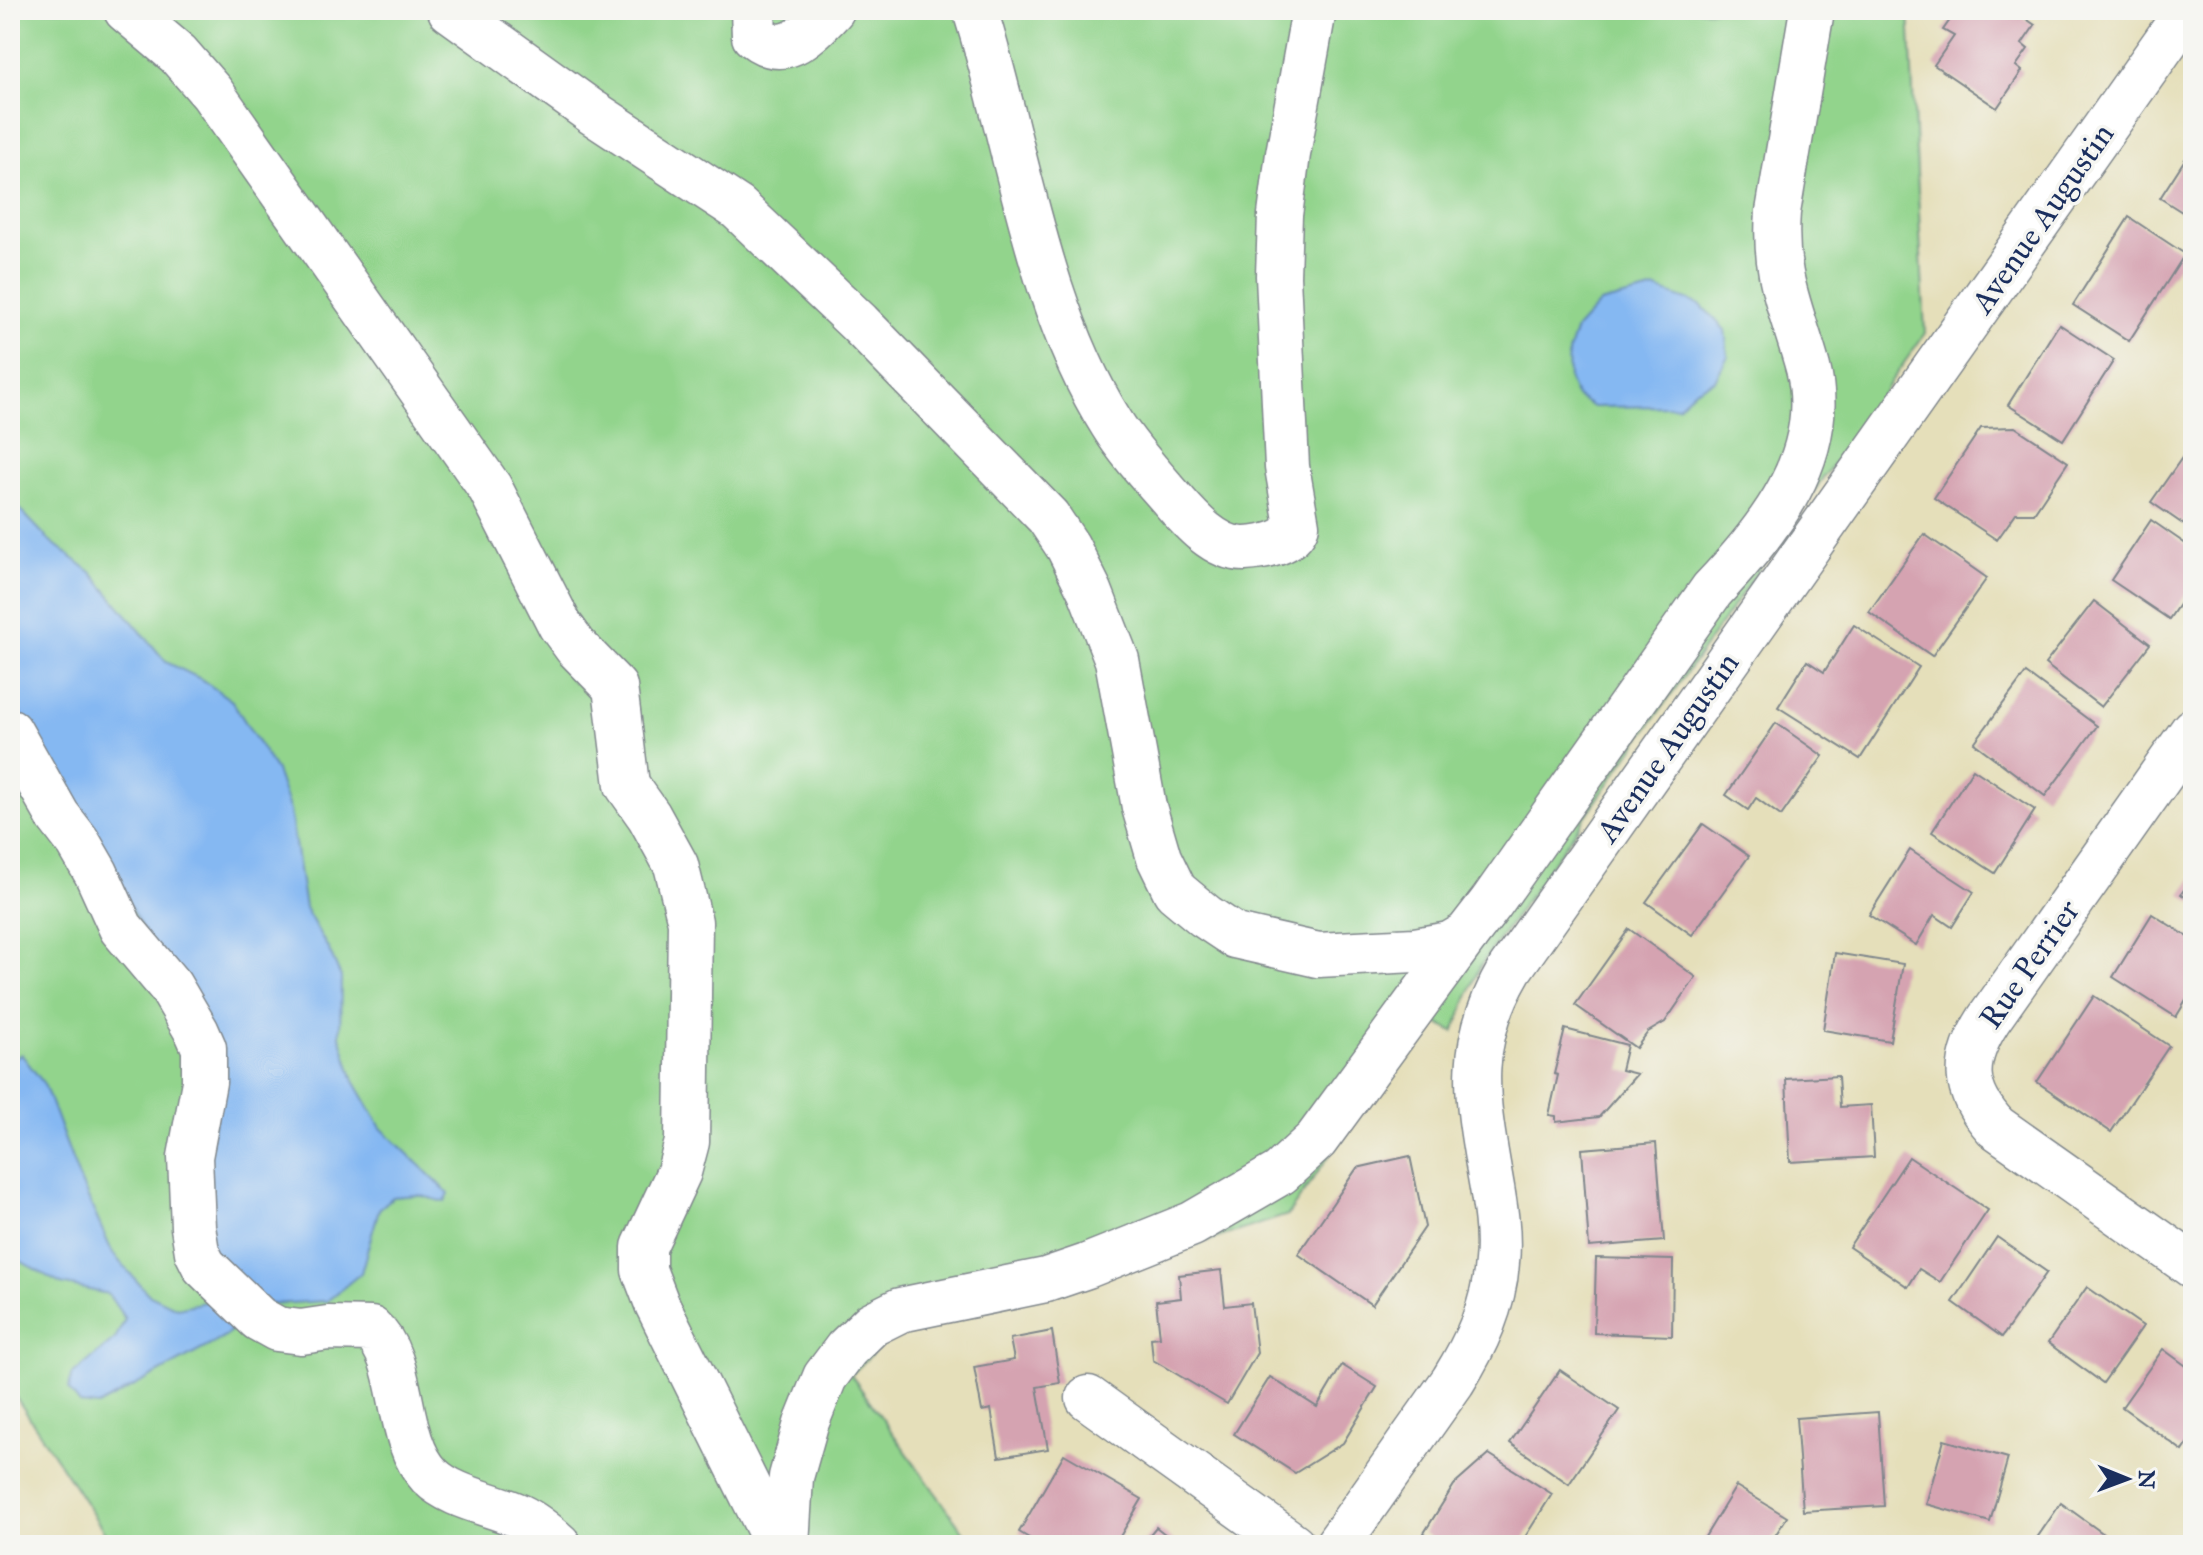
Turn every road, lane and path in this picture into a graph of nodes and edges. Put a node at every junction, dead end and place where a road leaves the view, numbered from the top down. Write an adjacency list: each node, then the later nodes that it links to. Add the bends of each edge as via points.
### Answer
1 (126, 10): 15 (street, via 178,54 212,93 490,488 560,625 615,687 627,785 676,865 690,922 687,1142 644,1247 644,1270)
2 (450, 10): 11 (street, via 738,208 1048,517 1090,591 1117,660 1144,807 1175,891 1235,936 1318,955 1415,950 1450,944)
3 (753, 10): 4 (street, via 754,36 766,45 781,46 795,43)
4 (832, 10)
5 (975, 10): 6 (street, via 1029,216 1082,366 1112,424 1190,520 1220,542 1241,549 1278,542 1297,525 1287,467 1280,215)
6 (1314, 10)
7 (1812, 10): 11 (street, via 1776,238 1778,266 1813,396 1799,473)
8 (2188, 10): 18 (street, Avenue Augustin, via 1495,995 1478,1050 1477,1074 1497,1232 1489,1310 1453,1381)
9 (2193, 730): 12 (street, Rue Perrier, via 1979,1033 1970,1079 1974,1100 1996,1127)
10 (10, 731): 14 (street, via 90,863 121,928 170,986 204,1048 204,1082 190,1157 193,1227 204,1266 259,1319 277,1329 371,1329 388,1353 407,1430 431,1477 521,1517)
11 (1467, 934): 16 (street, via 1316,1140 1280,1173 1192,1224 1087,1266 1046,1280 900,1310 872,1324 825,1377 806,1424 791,1477)
12 (2193, 1266)
13 (1088, 1398): 17 (street)
14 (559, 1545)
15 (777, 1545)
16 (787, 1545)
17 (1293, 1545)
18 (1337, 1545)

